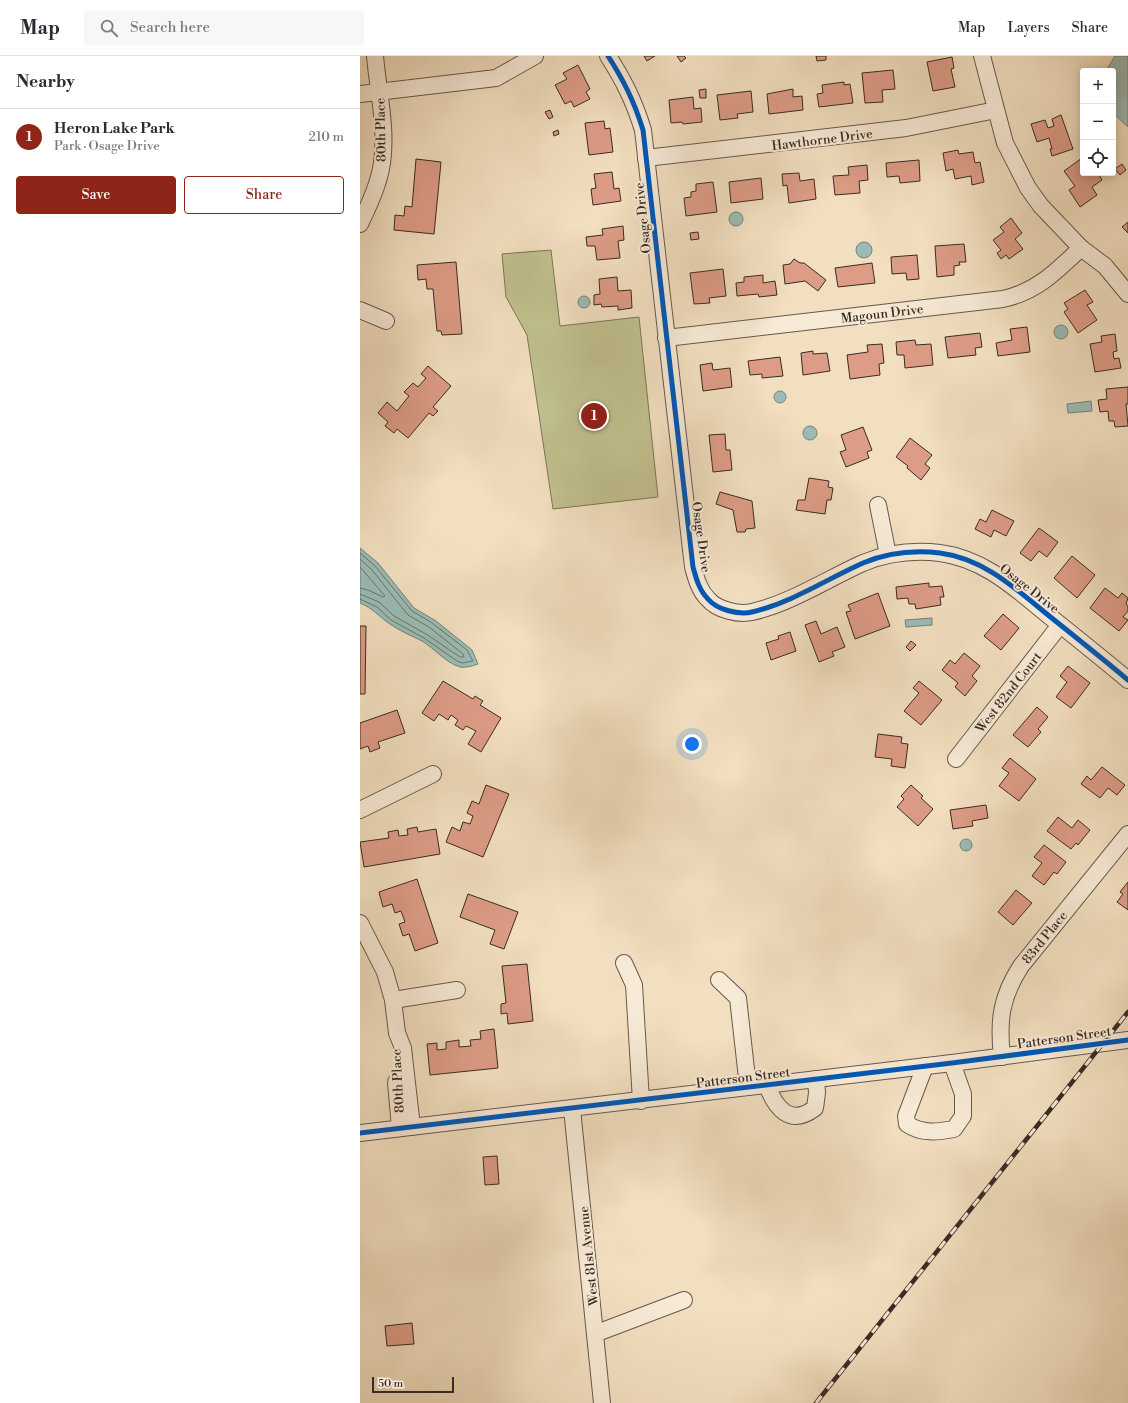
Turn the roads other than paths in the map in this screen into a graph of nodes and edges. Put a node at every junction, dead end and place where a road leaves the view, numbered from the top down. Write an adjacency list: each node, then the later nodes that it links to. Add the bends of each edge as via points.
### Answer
1 (375, 56): 5 (street, 80th Place)
2 (535, 56): 5 (street, via 496,78)
3 (608, 56): 8 (street, Osage Drive, via 626,83 635,104 643,130)
4 (982, 56): 7 (street)
5 (379, 92): 6 (street); 9 (street, 80th Place, via 382,164)
6 (360, 94)
7 (996, 110): 8 (street, Hawthorne Drive, via 906,128); 10 (street, via 1005,143 1028,188 1041,206)
8 (646, 158): 14 (street, Osage Drive)
9 (360, 224)
10 (1081, 248): 11 (street, via 1105,266); 14 (street, Magoun Drive, via 1051,277 1028,291 1009,298)
11 (1128, 294)
12 (360, 310): 13 (street)
13 (386, 322)
14 (666, 338): 16 (street, Osage Drive, via 693,567 699,586 708,600 723,609 751,612 774,605 864,563)
15 (878, 505): 16 (street)
16 (888, 555): 17 (street, Osage Drive, via 913,552 941,553 969,560 998,574)
17 (1060, 625): 18 (street, Osage Drive); 19 (street, West 82nd Court)
18 (1128, 680)
19 (956, 759)
20 (433, 774): 21 (street)
21 (360, 810)
22 (1128, 834): 29 (street, 83rd Place, via 1010,982 1000,1012)
23 (360, 923): 27 (street, 80th Place, via 385,972)
24 (624, 963): 35 (street, via 634,985)
25 (718, 980): 34 (street, via 738,998)
26 (457, 990): 27 (street)
27 (393, 1000): 37 (street, 80th Place, via 397,1033 403,1048)
28 (1128, 1040): 29 (street, Patterson Street)
29 (1002, 1057): 30 (street, Patterson Street)
30 (952, 1063): 31 (street, Patterson Street); 31 (street, via 963,1094 963,1116 954,1129 939,1132 917,1131 907,1124 906,1116)
31 (925, 1066): 32 (street, Patterson Street)
32 (816, 1079): 33 (street, Patterson Street); 33 (street, via 815,1108 807,1114 795,1116 783,1112 773,1102)
33 (766, 1085): 34 (street, Patterson Street)
34 (748, 1087): 35 (street, Patterson Street)
35 (641, 1101): 36 (street, Patterson Street)
36 (572, 1109): 37 (street, Patterson Street); 40 (street, West 81st Avenue)
37 (406, 1128): 38 (street, Patterson Street)
38 (360, 1134)
39 (684, 1300): 40 (street)
40 (596, 1333): 41 (street, West 81st Avenue)
41 (602, 1403)

